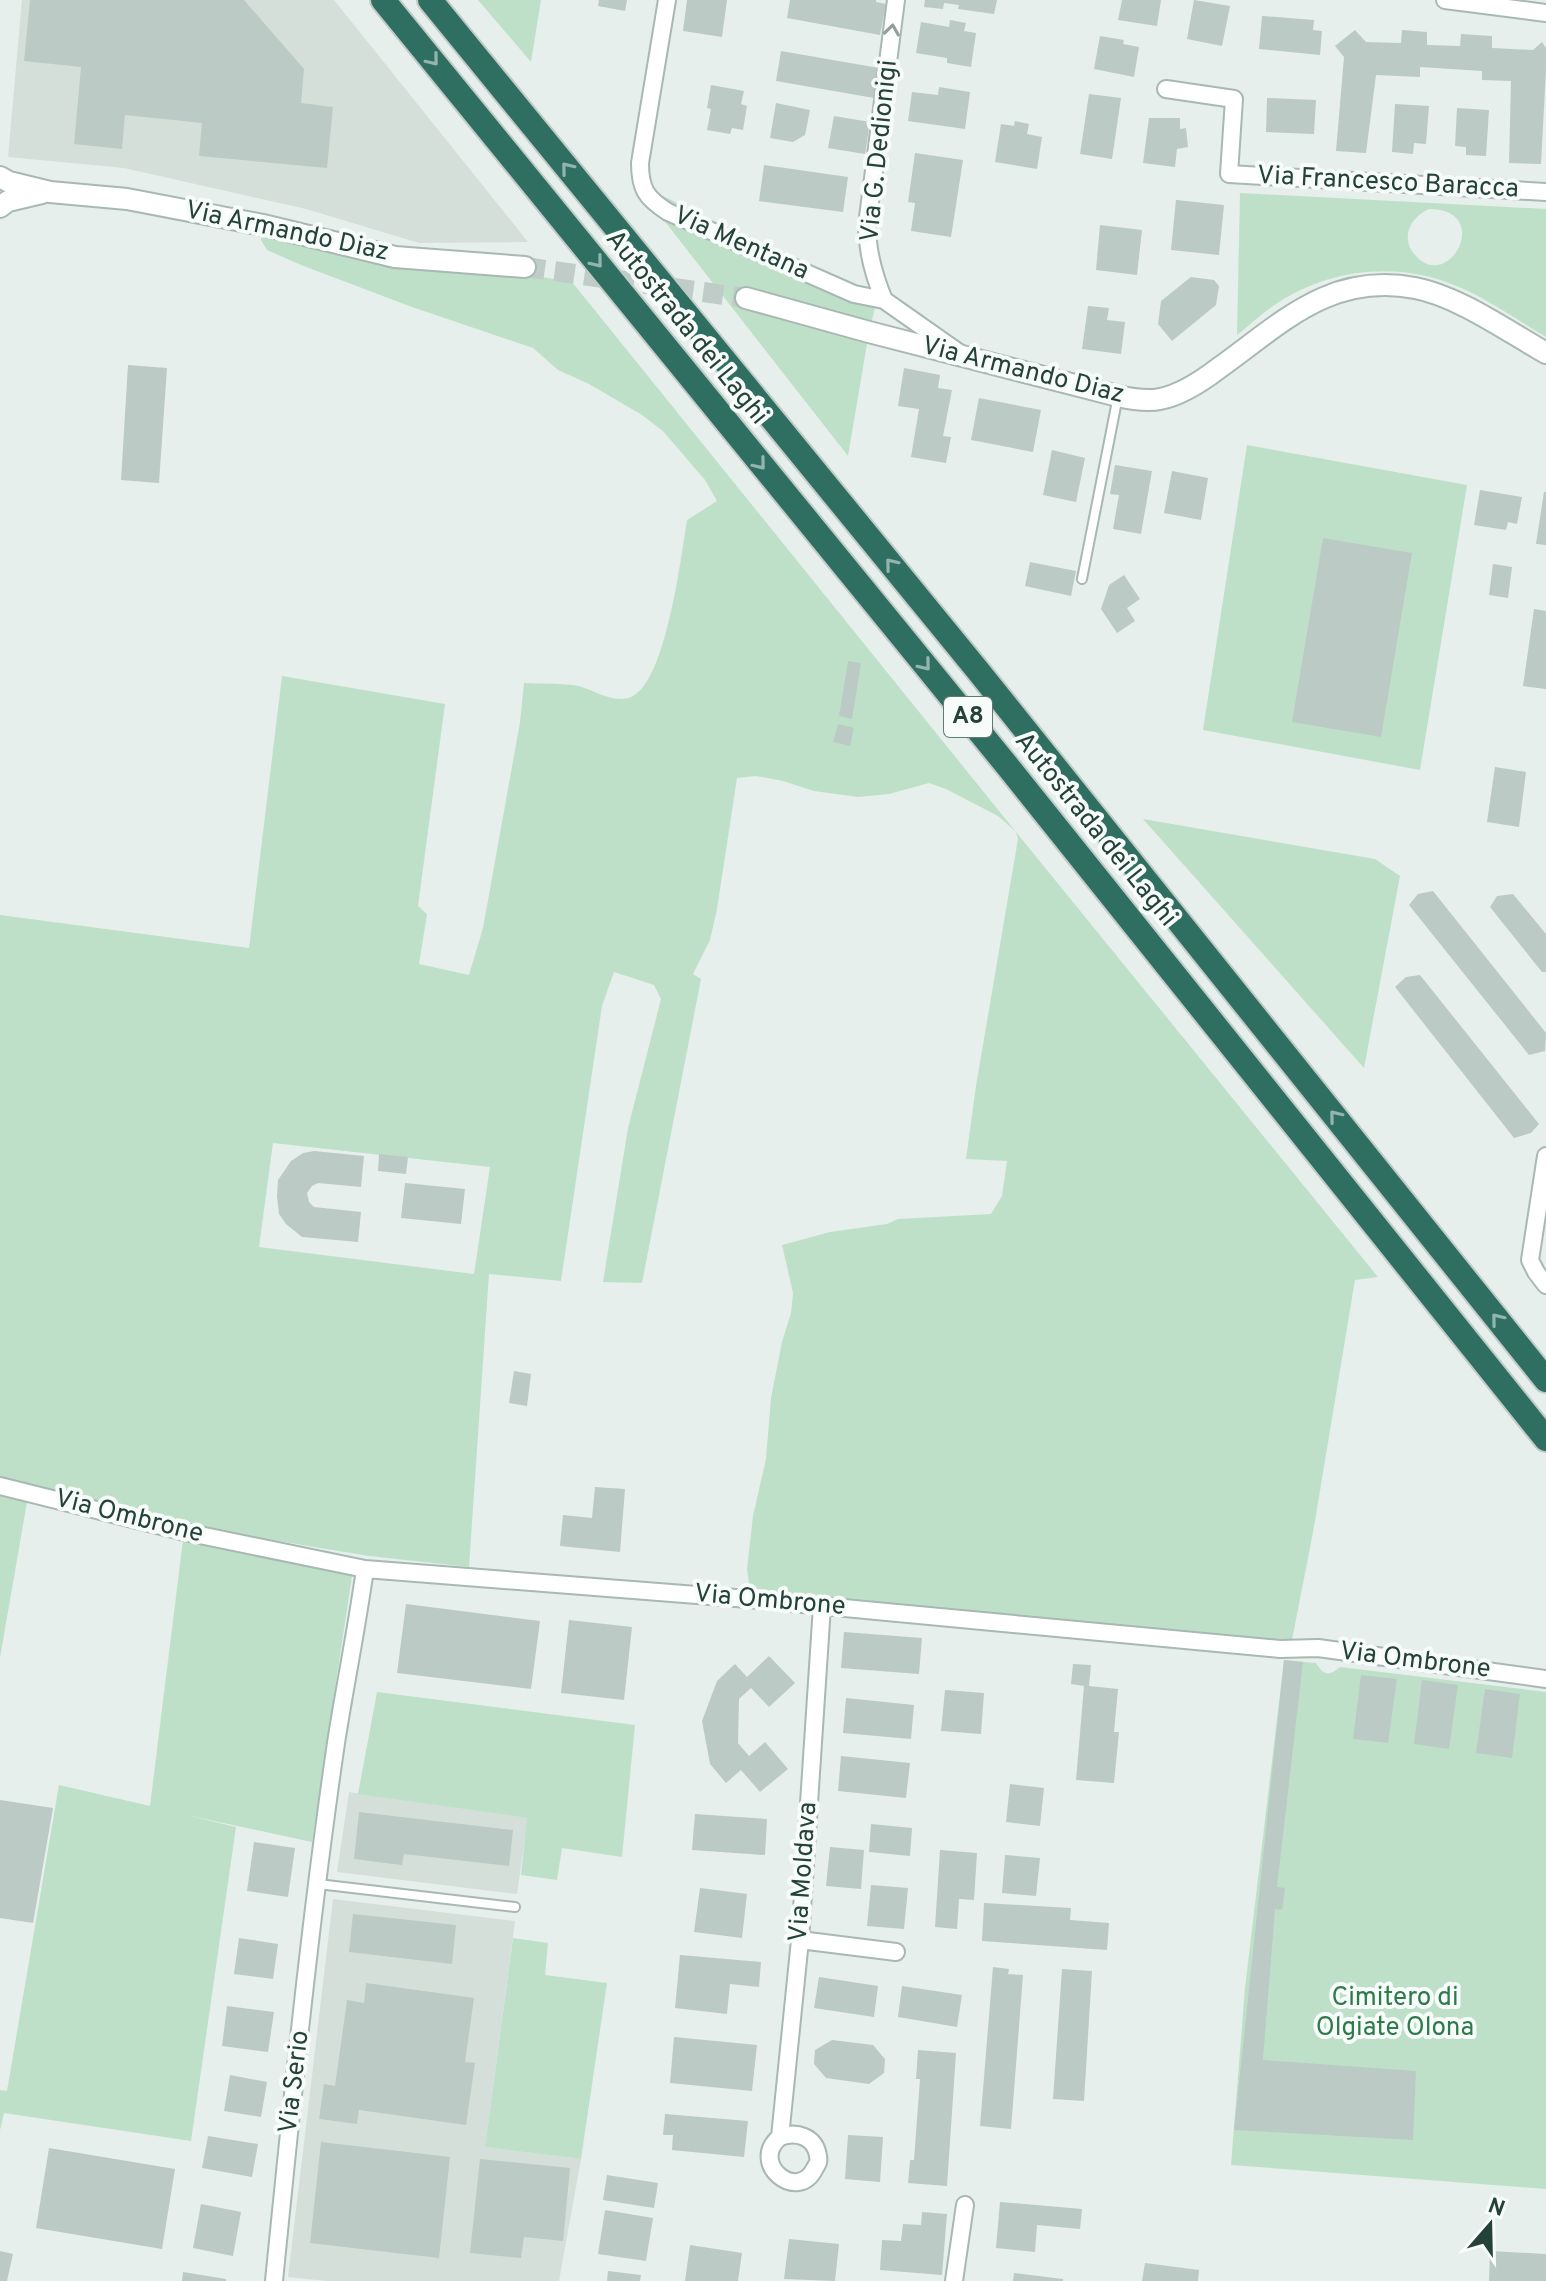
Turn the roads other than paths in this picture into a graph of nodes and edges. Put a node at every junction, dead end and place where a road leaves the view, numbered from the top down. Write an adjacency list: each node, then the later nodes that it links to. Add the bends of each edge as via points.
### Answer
1 (383, 0): 22 (highway, Autostrada dei Laghi / A8, one-way to 22, via 1009,768)
2 (430, 0): 21 (highway, Autostrada dei Laghi / A8, one-way to 2, via 979,672)
3 (667, 0): 14 (street, Via Mentana, via 640,163 646,193 679,217 854,294)
4 (896, 0): 14 (street, Via G. Dedionigi, one-way to 4, via 867,225)
5 (1445, 0): 6 (street)
6 (1546, 13)
7 (1166, 89): 10 (street, Via Francesco Baracca, via 1234,99 1229,174)
8 (0, 180): 9 (street, Via Armando Diaz); 11 (street, Via Armando Diaz)
9 (50, 192): 11 (street, Via Armando Diaz); 12 (street, Via Armando Diaz, via 127,199 395,257)
10 (1546, 192)
11 (0, 205)
12 (525, 267)
13 (746, 298): 16 (street, Via Armando Diaz)
14 (884, 300): 16 (street, Via Mentana)
15 (1546, 353): 17 (street, Via Armando Diaz, via 1440,295 1376,286 1349,289 1302,307 1176,394 1151,400)
16 (968, 358): 17 (street, Via Armando Diaz)
17 (1118, 396): 18 (lane)
18 (1082, 579)
19 (1546, 1156): 20 (street, via 1530,1251 1532,1265)
20 (1546, 1285)
21 (1546, 1380)
22 (1546, 1439)
23 (0, 1486): 24 (street, Via Ombrone)
24 (365, 1569): 25 (street, Via Ombrone); 27 (street, Via Serio)
25 (822, 1606): 26 (street, Via Ombrone, via 1280,1649 1318,1648); 29 (street, Via Moldava)
26 (1546, 1679)
27 (318, 1884): 28 (lane); 33 (street, Via Serio)
28 (515, 1907)
29 (800, 1940): 30 (street); 31 (street, Via Moldava)
30 (896, 1952)
31 (780, 2137)
32 (965, 2205): 34 (street)
33 (274, 2281)
34 (954, 2281)

